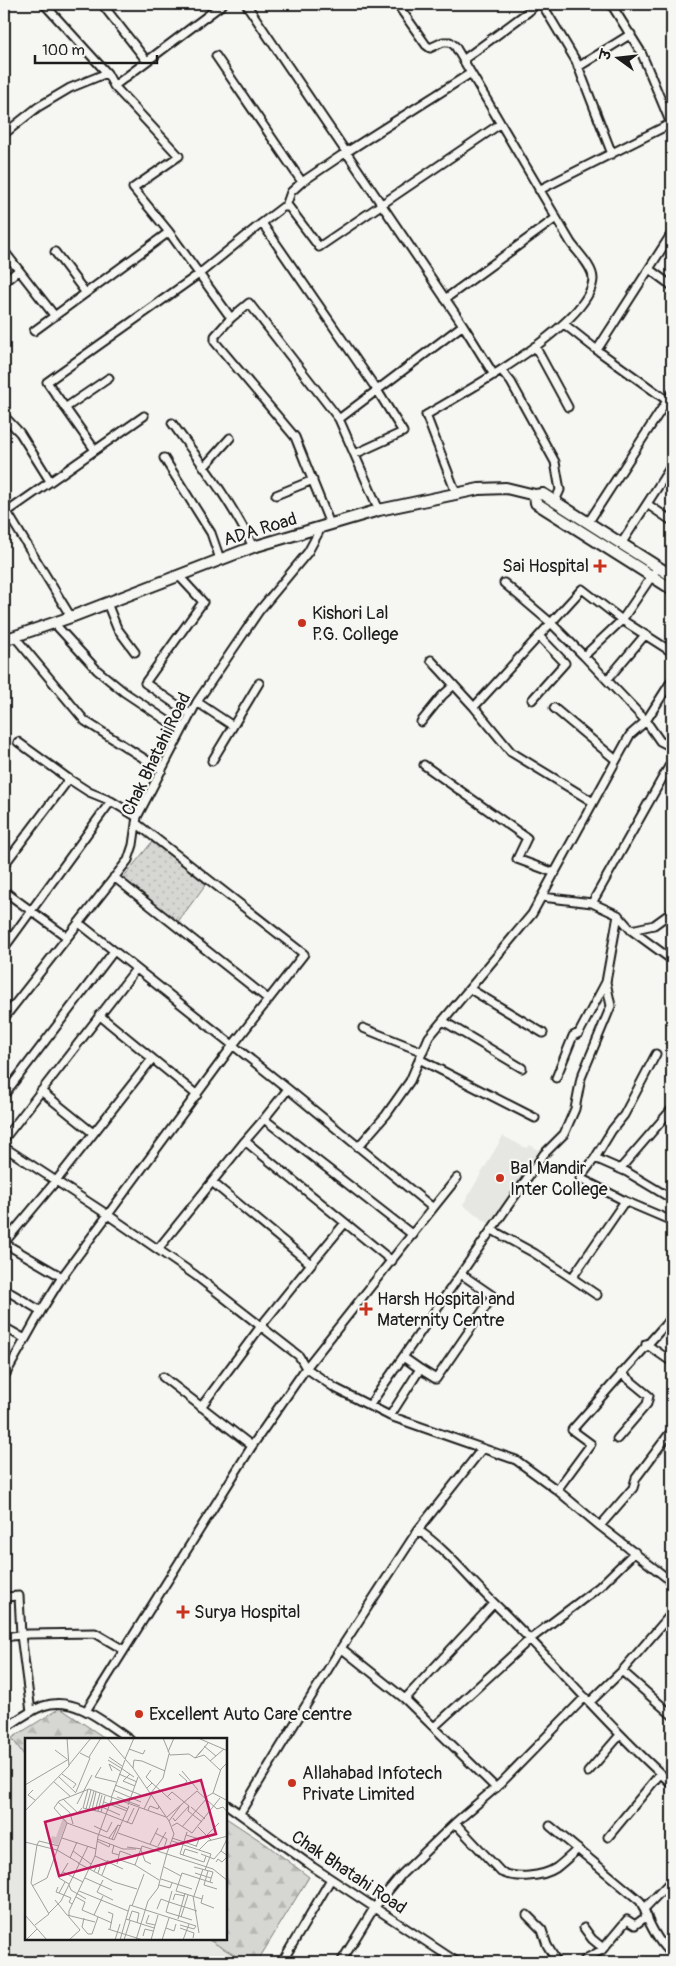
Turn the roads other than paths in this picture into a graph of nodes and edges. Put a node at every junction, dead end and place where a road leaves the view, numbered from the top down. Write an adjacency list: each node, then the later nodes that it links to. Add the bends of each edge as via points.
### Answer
1 (44, 4): 14 (street)
2 (102, 4): 11 (street)
3 (223, 4): 11 (street)
4 (246, 4): 20 (street)
5 (396, 4): 12 (street, via 426,45 430,48 450,42)
6 (536, 4): 12 (street)
7 (542, 4): 13 (street)
8 (611, 4): 9 (street)
9 (631, 34): 13 (street); 18 (street)
10 (216, 56): 22 (street)
11 (146, 60): 16 (street)
12 (463, 60): 15 (street)
13 (578, 67): 21 (street)
14 (107, 73): 16 (street); 19 (street, via 70,88 38,107)
15 (471, 74): 17 (street); 20 (street)
16 (114, 86): 28 (street, via 178,156 133,188)
17 (500, 124): 23 (street); 24 (street)
18 (671, 124): 21 (street)
19 (4, 134)
20 (345, 153): 22 (street); 24 (street)
21 (612, 154): 23 (street)
22 (302, 182): 25 (street, via 291,192)
23 (539, 190): 26 (street)
24 (382, 205): 25 (street, via 319,247); 38 (street)
25 (286, 206): 27 (street)
26 (556, 218): 38 (street); 41 (street, via 592,272 593,280 589,292)
27 (262, 223): 34 (street); 49 (street)
28 (169, 232): 34 (street); 37 (street)
29 (672, 233): 32 (street)
30 (4, 250): 33 (street)
31 (55, 252): 37 (street)
32 (649, 269): 36 (street); 45 (street)
33 (19, 270): 35 (street); 39 (street)
34 (199, 274): 40 (street); 53 (street, via 47,382)
35 (4, 282)
36 (672, 286)
37 (85, 292): 39 (street)
38 (445, 299): 42 (street)
39 (54, 315): 43 (street)
40 (231, 318): 56 (street, via 249,303); 65 (street, via 215,336 215,342 295,437)
41 (564, 324): 44 (street); 45 (street)
42 (463, 325): 47 (street); 49 (street)
43 (34, 331)
44 (535, 346): 46 (street); 52 (street)
45 (596, 350): 51 (street)
46 (502, 370): 47 (street); 71 (street, via 555,462 560,490)
47 (494, 375): 68 (street, via 426,415)
48 (109, 378): 53 (street)
49 (377, 390): 56 (street); 60 (street, via 403,432)
50 (672, 392): 51 (street)
51 (670, 402): 76 (street)
52 (568, 407)
53 (64, 408): 59 (street)
54 (4, 416): 66 (street, via 20,433)
55 (144, 416): 59 (street)
56 (339, 419): 60 (street)
57 (172, 423): 63 (street)
58 (230, 438): 63 (street)
59 (94, 450): 66 (street)
60 (355, 454): 73 (street)
61 (164, 458): 80 (street, via 211,533)
62 (672, 465): 64 (street)
63 (204, 467): 79 (street, via 242,522)
64 (664, 477): 67 (street); 72 (street)
65 (313, 480): 69 (street); 77 (street)
66 (50, 481): 74 (street)
67 (672, 482)
68 (456, 493): 70 (street, ADA Road, via 506,488); 73 (street, ADA Road)
69 (276, 494)
70 (535, 495): 71 (street, ADA Road, via 543,494); 84 (street, via 536,503)
71 (555, 501): 76 (street, ADA Road)
72 (647, 504): 75 (street); 78 (street)
73 (379, 510): 77 (street, ADA Road)
74 (5, 513): 88 (street)
75 (672, 520)
76 (588, 522): 78 (street, ADA Road)
77 (326, 526): 79 (street, ADA Road); 105 (street, Chak Bhatahi Road, via 259,611)
78 (621, 544): 81 (street, ADA Road)
79 (253, 547): 80 (street, ADA Road)
80 (220, 558): 82 (street, ADA Road)
81 (658, 567): 83 (street, ADA Road); 84 (street)
82 (178, 576): 87 (street, ADA Road); 108 (street, via 203,602 145,683)
83 (672, 576)
84 (652, 577): 86 (street); 89 (street)
85 (504, 583): 91 (street)
86 (672, 590)
87 (107, 603): 88 (street, ADA Road); 96 (street, via 117,628)
88 (71, 617): 90 (street, ADA Road)
89 (622, 620): 91 (street, via 582,589); 92 (street); 98 (street)
90 (54, 623): 94 (street, ADA Road); 112 (street, via 97,670)
91 (550, 623): 93 (street); 98 (street)
92 (645, 635): 97 (street); 100 (street)
93 (539, 636): 104 (street, via 565,663); 106 (street)
94 (15, 637): 95 (street, ADA Road); 119 (street, via 85,721)
95 (4, 640)
96 (135, 652)
97 (672, 652)
98 (584, 656): 100 (street)
99 (431, 660): 103 (street)
100 (607, 680): 109 (street)
101 (672, 680): 109 (street)
102 (258, 683): 111 (street)
103 (454, 685): 106 (street); 110 (street)
104 (532, 700)
105 (197, 702): 108 (street, Chak Bhatahi Road); 111 (street)
106 (474, 707): 122 (street, via 511,752)
107 (554, 708): 115 (street)
108 (190, 714): 112 (street, Chak Bhatahi Road)
109 (646, 721): 114 (street, via 660,741); 115 (street, via 630,735)
110 (421, 722)
111 (233, 726): 117 (street)
112 (181, 730): 119 (street, Chak Bhatahi Road)
113 (18, 742): 120 (street)
114 (672, 747)
115 (616, 760): 122 (street)
116 (672, 760): 129 (street)
117 (212, 761)
118 (424, 765): 125 (street, via 527,838 517,858)
119 (162, 770): 123 (street, Chak Bhatahi Road)
120 (69, 779): 121 (street); 124 (street)
121 (111, 801): 123 (street); 130 (street)
122 (593, 802): 125 (street)
123 (137, 820): 126 (street, Chak Bhatahi Road, via 134,845 128,860); 142 (street, via 304,954)
124 (4, 865)
125 (555, 873): 128 (street)
126 (114, 878): 133 (street, Chak Bhatahi Road); 142 (street)
127 (4, 891): 130 (street)
128 (542, 897): 129 (street); 141 (street, via 532,914)
129 (592, 903): 132 (street)
130 (31, 911): 135 (street); 136 (street)
131 (672, 912): 134 (street, via 654,925)
132 (618, 915): 134 (street); 140 (street)
133 (78, 923): 135 (street, Chak Bhatahi Road); 137 (street)
134 (631, 930): 138 (street)
135 (67, 937): 144 (street, Chak Bhatahi Road)
136 (4, 948)
137 (114, 951): 139 (street); 157 (street)
138 (672, 960)
139 (136, 969): 143 (street); 148 (street)
140 (606, 982): 154 (street, via 579,1034 573,1036); 178 (street, via 611,1006 581,1078 576,1109 564,1134 544,1154)
141 (470, 988): 145 (street); 147 (street)
142 (268, 999): 148 (street)
143 (99, 1015): 151 (street); 156 (street)
144 (4, 1018)
145 (443, 1021): 149 (street); 153 (street)
146 (363, 1028): 149 (street)
147 (543, 1033)
148 (232, 1045): 155 (street); 158 (street)
149 (423, 1052): 152 (street)
150 (656, 1054): 167 (street, via 624,1115)
151 (152, 1059): 158 (street); 162 (street)
152 (419, 1059): 161 (street); 166 (street, via 410,1081)
153 (522, 1068)
154 (556, 1078)
155 (288, 1089): 160 (street); 166 (street)
156 (41, 1091): 162 (street); 163 (street)
157 (4, 1095)
158 (197, 1095): 175 (street)
159 (670, 1110): 168 (street)
160 (264, 1118): 164 (street); 179 (street)
161 (535, 1118)
162 (93, 1133): 170 (street)
163 (4, 1139)
164 (245, 1141): 171 (street); 177 (street)
165 (4, 1147): 170 (street)
166 (358, 1147): 174 (street)
167 (595, 1158): 168 (street); 173 (street, via 580,1178)
168 (620, 1169): 172 (street)
169 (457, 1178): 174 (street)
170 (56, 1181): 175 (street); 180 (street)
171 (212, 1182): 181 (street); 183 (street)
172 (672, 1199)
173 (625, 1201): 176 (street); 186 (street)
174 (433, 1208): 179 (street)
175 (108, 1215): 181 (street); 185 (street)
176 (672, 1221)
177 (345, 1223): 182 (street); 183 (street)
178 (492, 1230): 184 (street); 186 (street)
179 (412, 1235): 182 (street)
180 (4, 1243): 185 (street)
181 (158, 1249): 191 (street)
182 (392, 1261): 197 (street)
183 (311, 1264): 191 (street)
184 (461, 1274): 195 (street); 198 (street, via 493,1296 436,1380)
185 (62, 1277): 189 (street)
186 (572, 1278): 188 (street)
187 (4, 1289): 189 (street)
188 (597, 1295)
189 (41, 1311): 193 (street)
190 (672, 1317): 194 (street)
191 (261, 1326): 197 (street, via 299,1356); 203 (street)
192 (4, 1327): 193 (street)
193 (25, 1339): 200 (street)
194 (646, 1344): 196 (street); 199 (street)
195 (403, 1358): 198 (street); 202 (street)
196 (672, 1362)
197 (306, 1368): 202 (street); 207 (street)
198 (420, 1369): 204 (street)
199 (621, 1373): 206 (street, via 649,1396 647,1404); 209 (street, via 572,1430 591,1444)
200 (4, 1375)
201 (163, 1377): 203 (street)
202 (369, 1406): 204 (street)
203 (201, 1407): 207 (street)
204 (390, 1416): 208 (street)
205 (669, 1434): 210 (street, via 636,1478 633,1488)
206 (617, 1439)
207 (252, 1446): 221 (street)
208 (482, 1449): 209 (street, via 516,1460); 211 (street)
209 (557, 1490): 210 (street)
210 (600, 1526): 212 (street)
211 (418, 1530): 215 (street, via 434,1541); 220 (street)
212 (635, 1552): 213 (street); 219 (street, via 599,1587)
213 (672, 1582)
214 (4, 1597): 217 (street, via 19,1596)
215 (494, 1603): 219 (street); 223 (street)
216 (672, 1613): 222 (street)
217 (21, 1635): 218 (street); 221 (street, via 95,1633); 226 (street)
218 (4, 1637)
219 (529, 1640): 224 (street); 228 (street)
220 (341, 1648): 223 (street); 237 (street)
221 (124, 1650): 225 (street)
222 (622, 1671): 224 (street); 227 (street)
223 (405, 1699): 228 (street)
224 (587, 1700): 230 (street); 235 (street)
225 (86, 1711): 226 (street, via 58,1703); 231 (street)
226 (31, 1712): 229 (street)
227 (672, 1715)
228 (434, 1727): 235 (street)
229 (4, 1729)
230 (620, 1735): 232 (street); 233 (street)
231 (127, 1738)
232 (588, 1772)
233 (660, 1774): 234 (street); 240 (street)
234 (672, 1784)
235 (496, 1788): 238 (street)
236 (228, 1805): 237 (street, Chak Bhatahi Road)
237 (240, 1813): 242 (street, Chak Bhatahi Road)
238 (455, 1823): 241 (street, via 501,1872 509,1876 549,1872); 244 (street, via 418,1857)
239 (550, 1826): 241 (street)
240 (608, 1837)
241 (578, 1848): 245 (street, via 633,1894)
242 (331, 1879): 244 (street, Chak Bhatahi Road); 250 (street)
243 (672, 1880): 245 (street)
244 (374, 1908): 251 (street); 252 (street, Chak Bhatahi Road)
245 (646, 1912): 248 (street, via 635,1925 627,1920); 249 (street, via 649,1924)
246 (527, 1915): 253 (street, via 542,1930)
247 (584, 1928): 248 (street)
248 (603, 1948): 254 (street)
249 (672, 1954)
250 (282, 1962)
251 (341, 1962)
252 (457, 1962)
253 (557, 1962)
254 (583, 1962)

